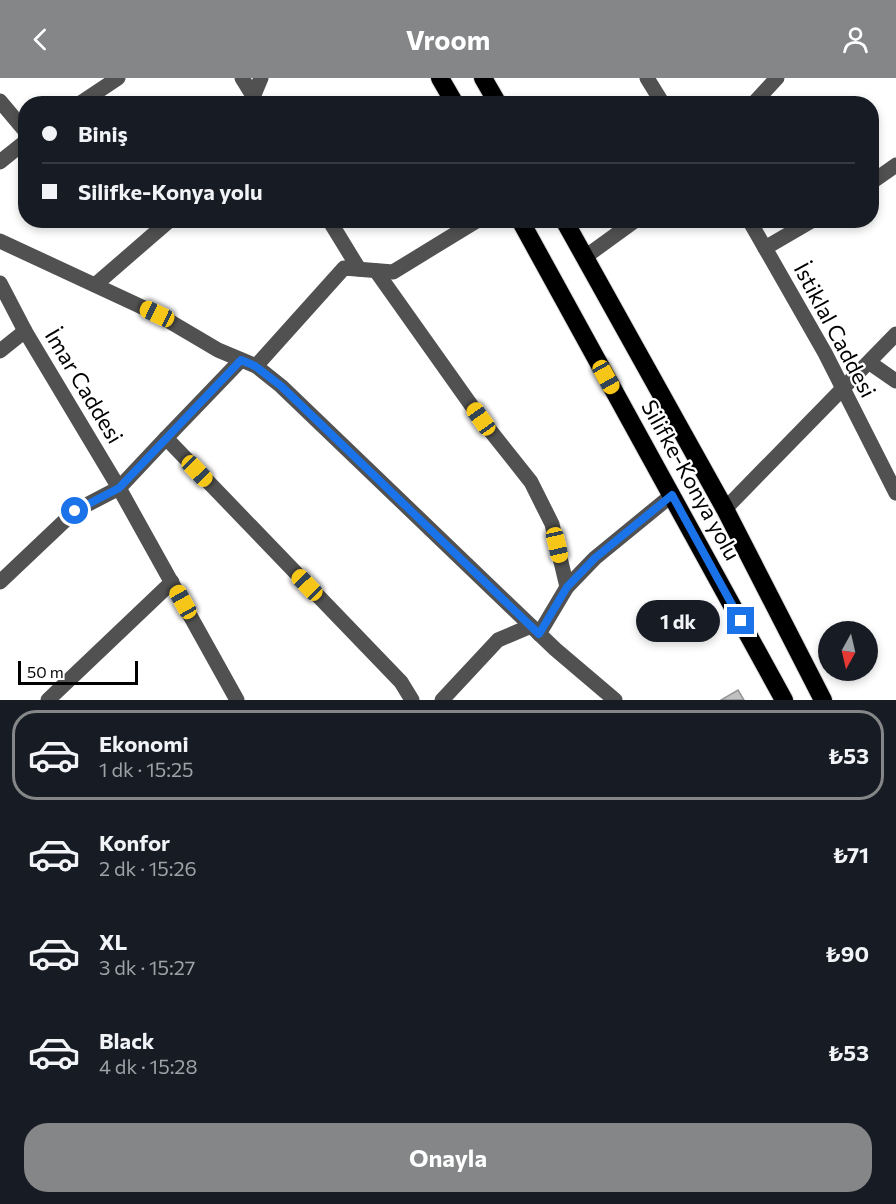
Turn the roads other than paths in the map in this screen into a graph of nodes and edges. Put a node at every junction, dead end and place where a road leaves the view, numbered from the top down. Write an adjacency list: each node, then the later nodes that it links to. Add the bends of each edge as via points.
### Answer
1 (118, 78): 8 (street)
2 (242, 78): 9 (street)
3 (261, 78): 10 (street)
4 (440, 78): 11 (highway)
5 (483, 78): 12 (highway)
6 (646, 78): 13 (street)
7 (777, 78): 14 (street)
8 (91, 96)
9 (253, 96)
10 (257, 96)
11 (450, 96)
12 (493, 96)
13 (658, 96)
14 (760, 96)
15 (0, 101): 16 (street)
16 (18, 122)
17 (18, 147): 18 (street)
18 (0, 162)
19 (896, 165): 20 (street)
20 (879, 177)
21 (161, 228): 35 (street)
22 (334, 228): 32 (street)
23 (465, 228): 33 (street, via 393,272)
24 (524, 228): 46 (highway, Silifke-Konya yolu)
25 (569, 228): 31 (highway, Silifke-Konya yolu)
26 (625, 228): 31 (street)
27 (754, 228): 30 (street, İstiklal Caddesi)
28 (799, 228): 30 (street)
29 (0, 241): 35 (street)
30 (765, 248): 42 (street, İstiklal Caddesi)
31 (585, 257): 47 (highway, Silifke-Konya yolu)
32 (359, 269): 33 (street); 39 (street, via 344,268)
33 (376, 271): 50 (street, via 531,482 552,524)
34 (0, 283): 36 (street, İmar Caddesi)
35 (95, 285): 39 (street)
36 (25, 331): 38 (street); 44 (street, İmar Caddesi)
37 (896, 334): 40 (street)
38 (0, 351)
39 (248, 363): 43 (street); 51 (street, via 281,386)
40 (870, 363): 41 (street); 42 (street)
41 (896, 381)
42 (843, 390): 45 (street, İstiklal Caddesi); 47 (street)
43 (166, 438): 44 (street); 54 (street, via 401,682)
44 (119, 488): 48 (street, via 75,511); 49 (street, İmar Caddesi)
45 (896, 493)
46 (672, 495): 50 (street, via 595,558); 57 (highway, Silifke-Konya yolu)
47 (725, 509): 58 (highway, Silifke-Konya yolu)
48 (0, 582)
49 (172, 582): 52 (street); 53 (street, İmar Caddesi)
50 (567, 587): 51 (street)
51 (535, 630): 55 (street, via 498,640); 56 (street)
52 (48, 700)
53 (237, 700)
54 (412, 700)
55 (442, 700)
56 (615, 700)
57 (784, 700)
58 (823, 700)

